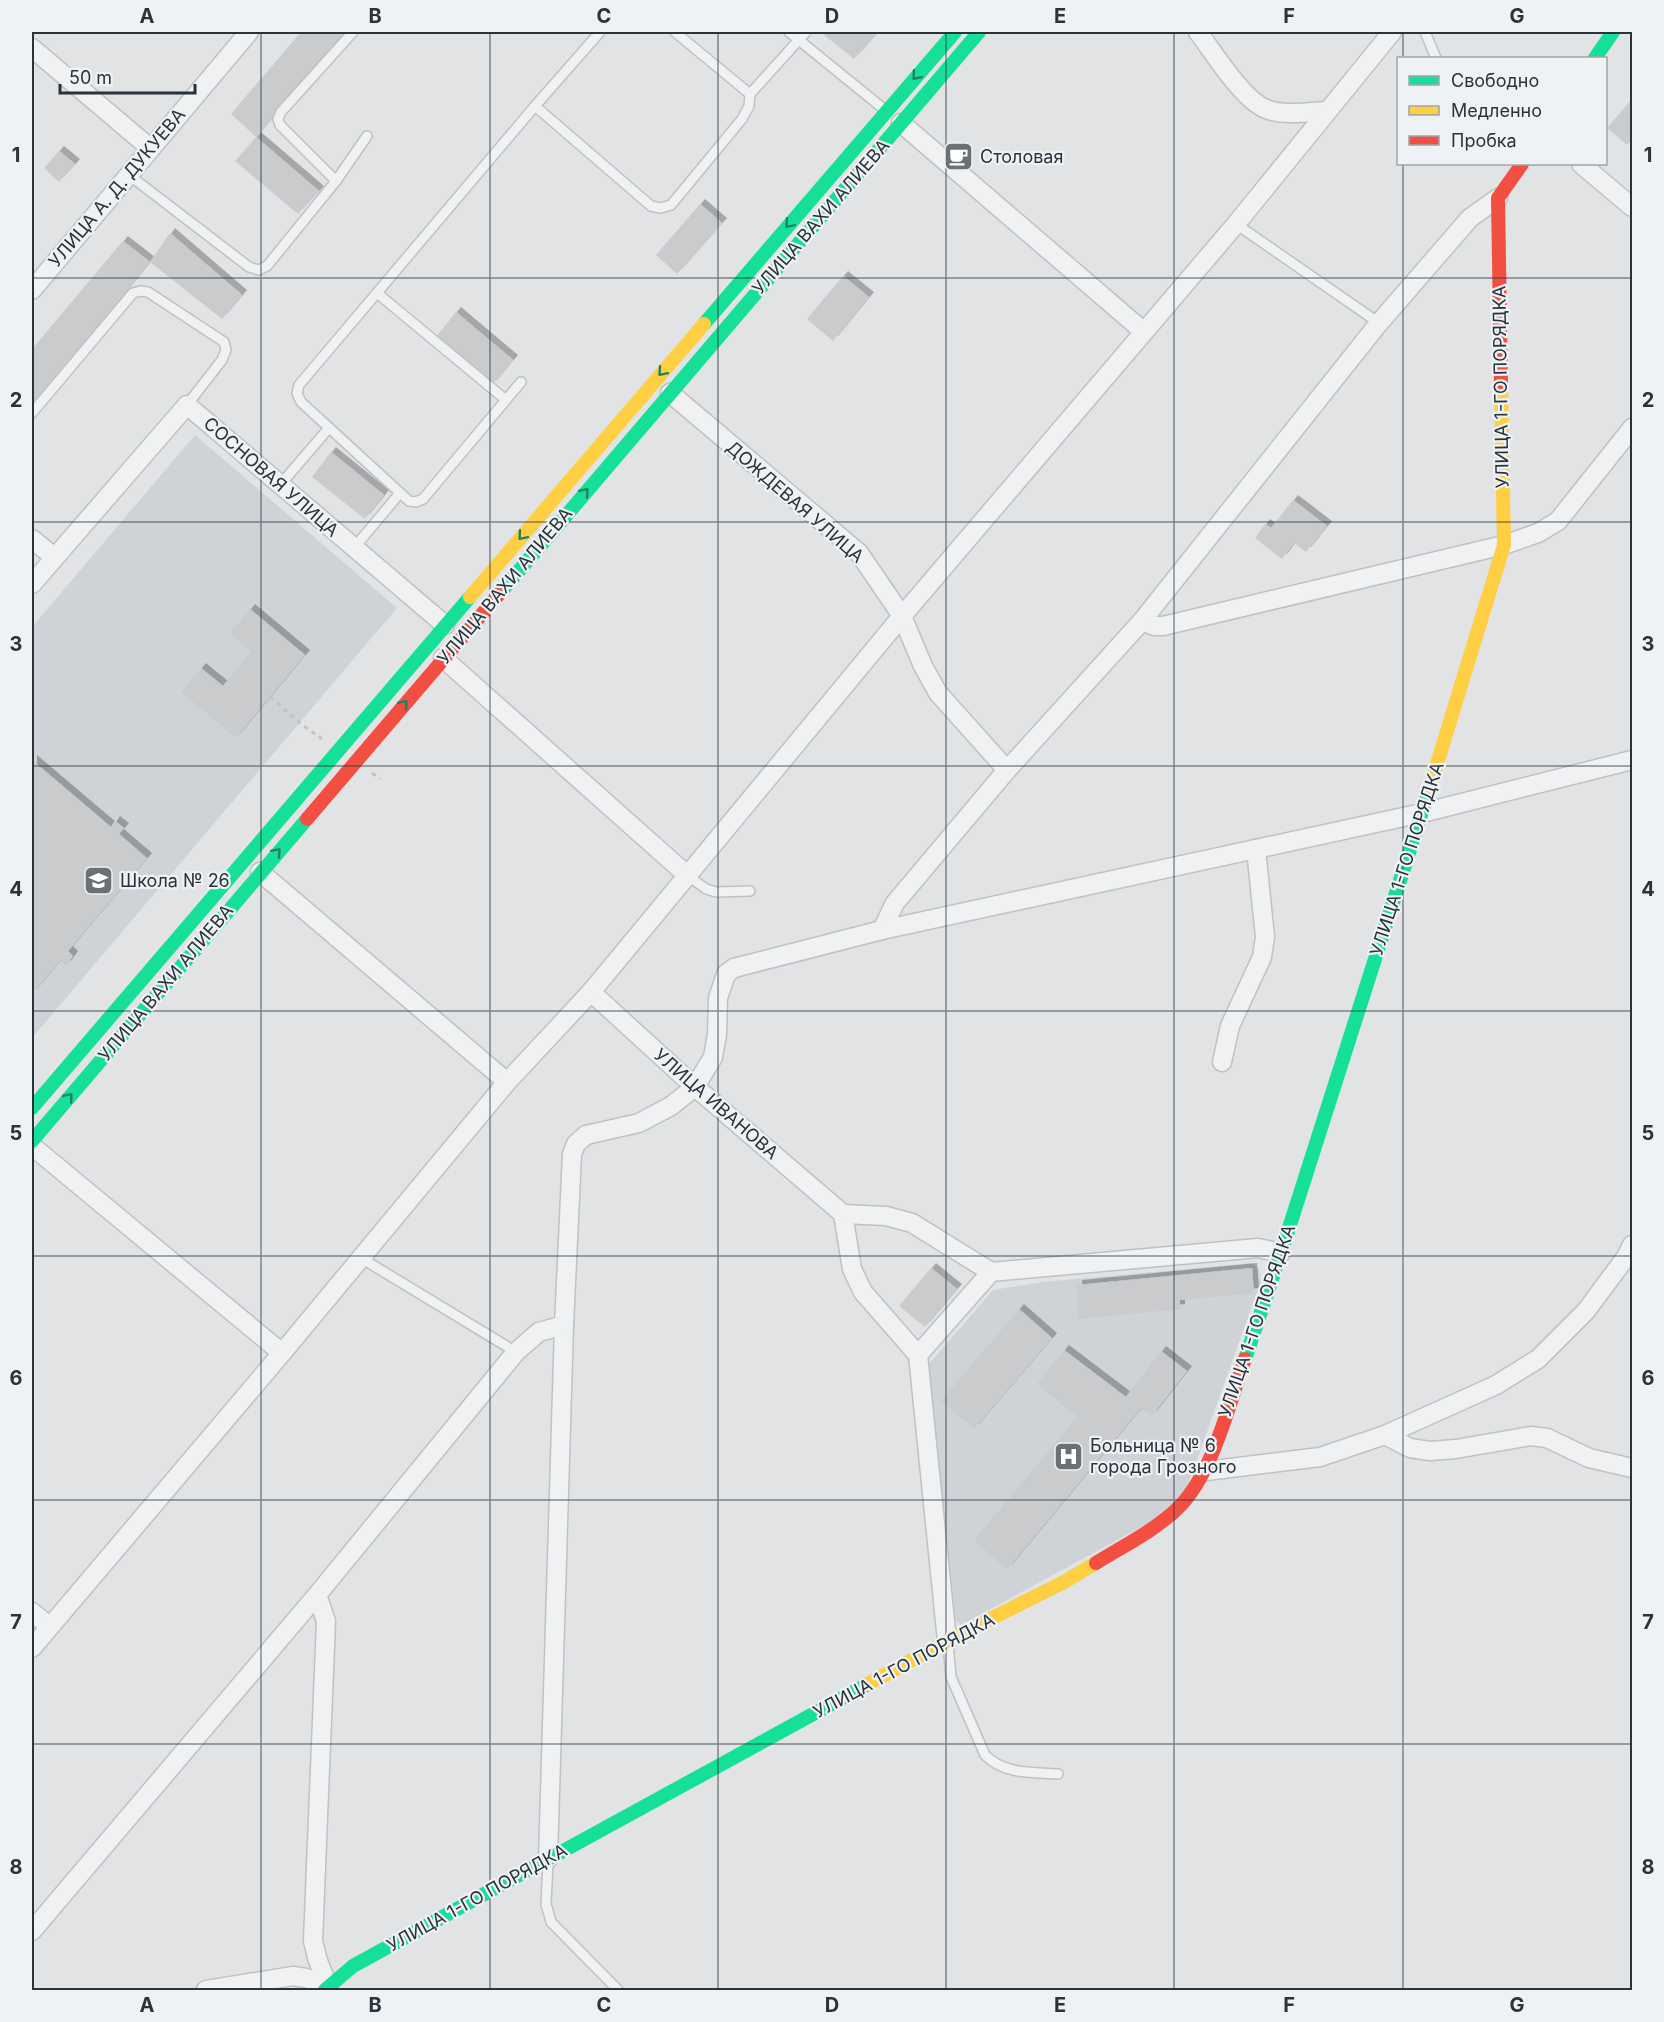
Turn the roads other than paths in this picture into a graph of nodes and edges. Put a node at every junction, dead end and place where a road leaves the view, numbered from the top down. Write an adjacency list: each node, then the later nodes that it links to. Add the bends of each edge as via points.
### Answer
1 (249, 32): 23 (street, УЛИЦА А. Д. ДУКУЕВА)
2 (353, 32): 27 (lane, via 278,119)
3 (600, 32): 18 (lane)
4 (675, 32): 17 (lane)
5 (789, 32): 13 (lane)
6 (806, 32): 13 (lane)
7 (955, 32): 19 (main road, УЛИЦА ВАХИ АЛИЕВА, one-way to 19)
8 (979, 32): 21 (main road, УЛИЦА ВАХИ АЛИЕВА)
9 (1198, 32): 20 (street, via 1249,98 1267,109)
10 (1392, 32): 20 (street)
11 (1425, 32): 15 (lane)
12 (1613, 32): 16 (main road)
13 (799, 40): 17 (lane); 19 (lane)
14 (32, 48): 23 (street)
15 (1436, 57)
16 (1596, 57)
17 (750, 94): 18 (lane, via 742,119 671,205 661,208 651,206)
18 (535, 106): 32 (lane)
19 (886, 111): 51 (main road, УЛИЦА ВАХИ АЛИЕВА, one-way to 51)
20 (1327, 111): 30 (street)
21 (901, 123): 34 (street); 36 (main road, УЛИЦА ВАХИ АЛИЕВА)
22 (367, 136): 27 (lane)
23 (150, 148): 26 (street, УЛИЦА А. Д. ДУКУЕВА)
24 (1521, 165): 28 (main road)
25 (1582, 165): 29 (street)
26 (129, 175): 27 (lane, via 249,267 259,270 267,266); 31 (street, УЛИЦА А. Д. ДУКУЕВА)
27 (336, 181)
28 (1498, 198): 33 (street, via 1470,218); 45 (main road, УЛИЦА 1-ГО ПОРЯДКА)
29 (1632, 207)
30 (1236, 224): 33 (lane); 34 (street)
31 (32, 290)
32 (377, 292): 37 (lane); 40 (lane, via 299,385 301,402)
33 (1379, 323): 50 (street)
34 (1143, 331): 49 (street)
35 (521, 382): 37 (lane)
36 (670, 393): 49 (street, ДОЖДЕВАЯ УЛИЦА, via 859,553); 52 (main road, УЛИЦА ВАХИ АЛИЕВА, one-way to 36)
37 (506, 400): 43 (lane, via 423,499 409,501)
38 (187, 405): 39 (lane, via 222,360 224,342 148,292 140,291 133,293); 42 (street, СОСНОВАЯ УЛИЦА); 47 (street)
39 (32, 413)
40 (329, 428): 42 (lane); 43 (lane)
41 (1632, 428): 45 (street, via 1558,521)
42 (280, 484): 46 (street, СОСНОВАЯ УЛИЦА)
43 (400, 493): 46 (lane)
44 (32, 539): 47 (street)
45 (1504, 545): 50 (street, via 1163,626); 55 (main road, УЛИЦА 1-ГО ПОРЯДКА)
46 (354, 548): 51 (street, СОСНОВАЯ УЛИЦА)
47 (54, 557): 48 (street)
48 (32, 584)
49 (902, 616): 54 (street, ДОЖДЕВАЯ УЛИЦА, via 922,666 938,693); 58 (street)
50 (1142, 621): 54 (street)
51 (445, 625): 65 (main road, УЛИЦА ВАХИ АЛИЕВА)
52 (443, 658): 57 (main road, УЛИЦА ВАХИ АЛИЕВА, one-way to 52); 58 (street)
53 (1632, 760): 55 (street)
54 (1007, 770): 60 (street, via 895,903)
55 (1422, 813): 56 (street); 70 (main road, УЛИЦА 1-ГО ПОРЯДКА)
56 (1256, 849): 60 (street); 62 (street, via 1265,937 1262,957 1230,1026)
57 (260, 872): 63 (street); 66 (main road, УЛИЦА ВАХИ АЛИЕВА, one-way to 57)
58 (687, 875): 59 (lane, via 716,892); 61 (street)
59 (750, 891)
60 (882, 930): 64 (street, via 734,968 726,974 718,998 713,1057)
61 (591, 992): 63 (street); 64 (street, УЛИЦА ИВАНОВА)
62 (1222, 1062)
63 (507, 1082): 71 (street)
64 (696, 1087): 68 (street, УЛИЦА ИВАНОВА); 73 (street, via 639,1123 586,1135 576,1144 571,1162)
65 (32, 1108)
66 (32, 1141)
67 (32, 1146): 75 (street)
68 (843, 1214): 72 (street, via 886,1216 912,1223); 76 (street, via 852,1269 862,1292)
69 (1632, 1245): 77 (street, via 1586,1311 1538,1359 1496,1385)
70 (1281, 1253): 72 (street, via 1258,1248); 79 (main road, УЛИЦА 1-ГО ПОРЯДКА)
71 (361, 1258): 74 (lane); 75 (street)
72 (991, 1272): 76 (street)
73 (564, 1325): 74 (street, via 539,1332); 86 (street)
74 (516, 1352): 80 (street)
75 (282, 1353): 82 (street)
76 (918, 1355): 83 (street)
77 (1384, 1435): 78 (street, via 1410,1448 1430,1451 1531,1436 1547,1438 1589,1458); 79 (street, via 1320,1457)
78 (1632, 1468)
79 (1206, 1471): 83 (main road, УЛИЦА 1-ГО ПОРЯДКА, via 1181,1505 1152,1529 1064,1582)
80 (317, 1594): 87 (street); 88 (street, via 326,1621 313,1941)
81 (32, 1612): 82 (street)
82 (49, 1626): 84 (street)
83 (947, 1641): 85 (lane, via 951,1677 985,1755 1007,1770); 86 (main road, УЛИЦА 1-ГО ПОРЯДКА)
84 (32, 1648)
85 (1058, 1774)
86 (548, 1858): 88 (main road, УЛИЦА 1-ГО ПОРЯДКА, via 353,1966); 90 (lane, via 546,1904 551,1922)
87 (32, 1931)
88 (327, 1988): 89 (street, via 293,1976)
89 (206, 1990)
90 (618, 1990)

